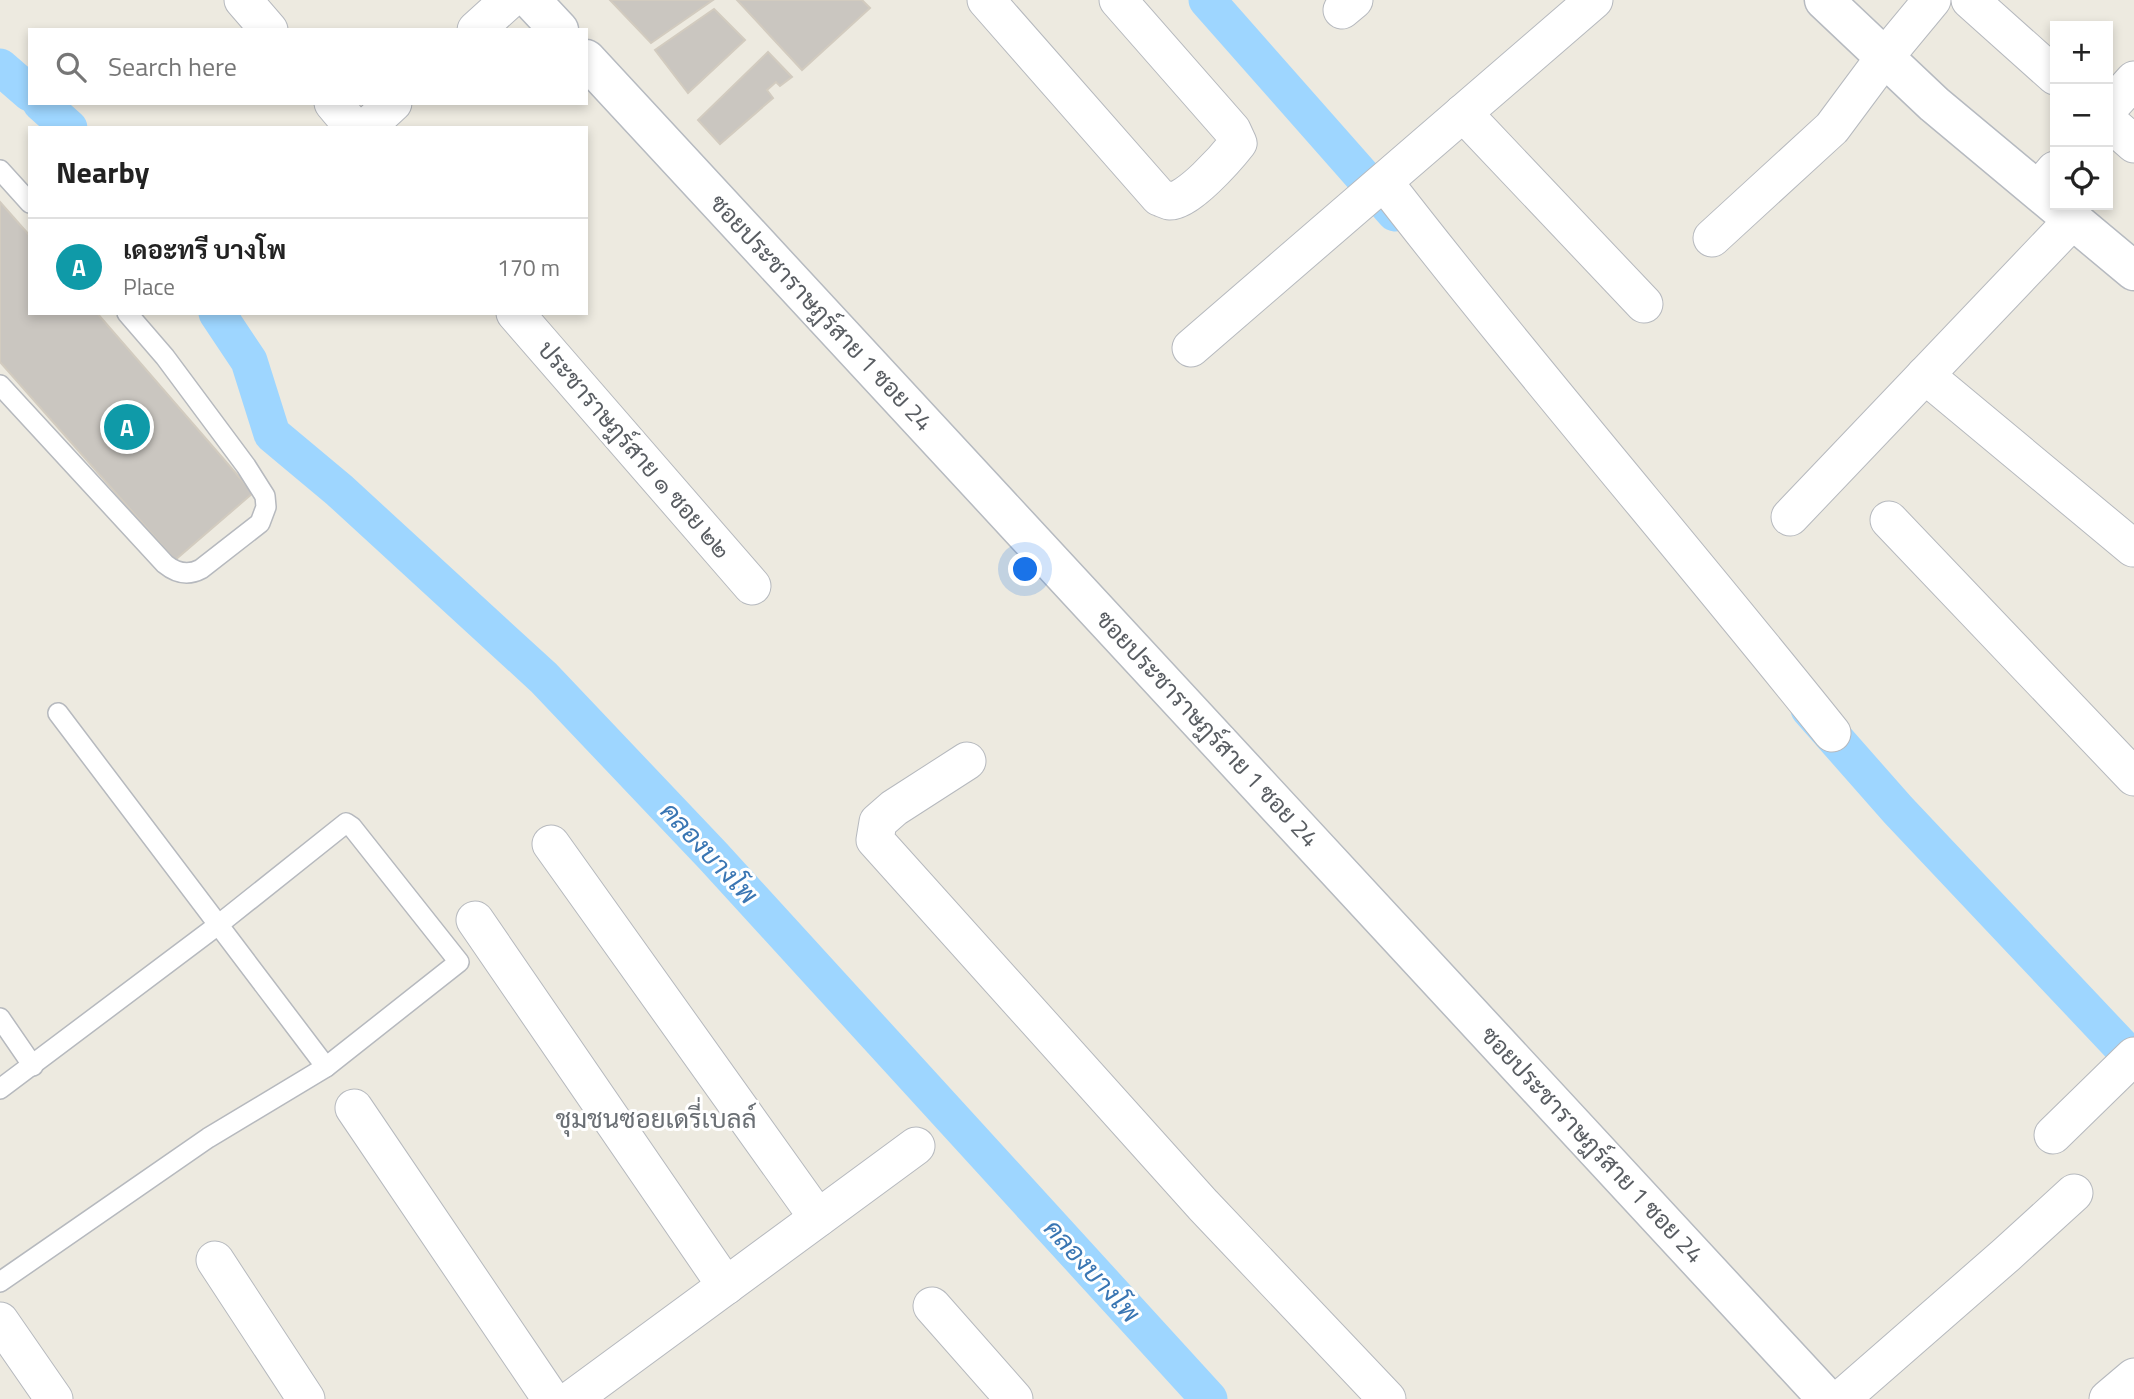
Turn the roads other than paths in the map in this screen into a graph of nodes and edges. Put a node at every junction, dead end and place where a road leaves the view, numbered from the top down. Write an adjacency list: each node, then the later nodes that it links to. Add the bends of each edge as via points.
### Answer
1 (243, 0): 10 (street)
2 (509, 0): 11 (street)
3 (531, 0): 12 (street)
4 (986, 0): 5 (street, via 1168,202 1182,198 1238,143 1232,130)
5 (1118, 0)
6 (1594, 0): 20 (street)
7 (1824, 0): 13 (street)
8 (1932, 0): 13 (street)
9 (1970, 0): 15 (street)
10 (267, 28)
11 (478, 28)
12 (557, 28)
13 (1884, 58): 26 (street, via 1934,104); 30 (street, via 1832,128)
14 (588, 61): 71 (street, ซอยประชาราษฎร์สาย 1 ซอย 24)
15 (2050, 72)
16 (2134, 80): 17 (street)
17 (2113, 103)
18 (335, 105): 22 (street)
19 (391, 105): 23 (street)
20 (1463, 113): 27 (street); 32 (street)
21 (2113, 125): 24 (street)
22 (352, 126)
23 (368, 126)
24 (2134, 144)
25 (0, 170): 28 (lane)
26 (2046, 180): 29 (street)
27 (1373, 191): 35 (street); 43 (street, via 1473,296)
28 (28, 201)
29 (2073, 220): 31 (street); 36 (street)
30 (1712, 238)
31 (2134, 271)
32 (1644, 304)
33 (129, 315): 37 (lane, via 173,368 265,496 260,523 197,572 181,573 165,564)
34 (517, 315): 41 (street, ประชาราษฎร์สาย ๑ ซอย ๒๒)
35 (1191, 348)
36 (1925, 375): 38 (street); 40 (street)
37 (0, 385)
38 (1790, 517)
39 (1889, 520): 45 (street)
40 (2133, 548)
41 (752, 586)
42 (58, 713): 48 (lane)
43 (1832, 733)
44 (967, 761): 70 (street, via 894,808 878,822 875,840 1203,1205)
45 (2134, 777)
46 (551, 844): 58 (street)
47 (475, 920): 61 (street)
48 (218, 925): 51 (lane); 52 (lane); 52 (lane, via 346,823 459,962)
49 (0, 1018): 51 (lane)
50 (2127, 1063): 55 (street)
51 (33, 1066): 53 (lane)
52 (326, 1067): 60 (lane, via 208,1138)
53 (0, 1089)
54 (354, 1108): 67 (street)
55 (2053, 1135)
56 (916, 1146): 58 (street)
57 (2074, 1193): 72 (street)
58 (818, 1219): 61 (street)
59 (215, 1260): 66 (street)
60 (0, 1282)
61 (726, 1286): 68 (street)
62 (932, 1307): 69 (street)
63 (0, 1321): 65 (street)
64 (2134, 1377): 73 (street)
65 (54, 1399)
66 (306, 1399)
67 (551, 1399)
68 (572, 1399)
69 (1014, 1399)
70 (1387, 1399)
71 (1827, 1399)
72 (1841, 1399)
73 (2108, 1399)

